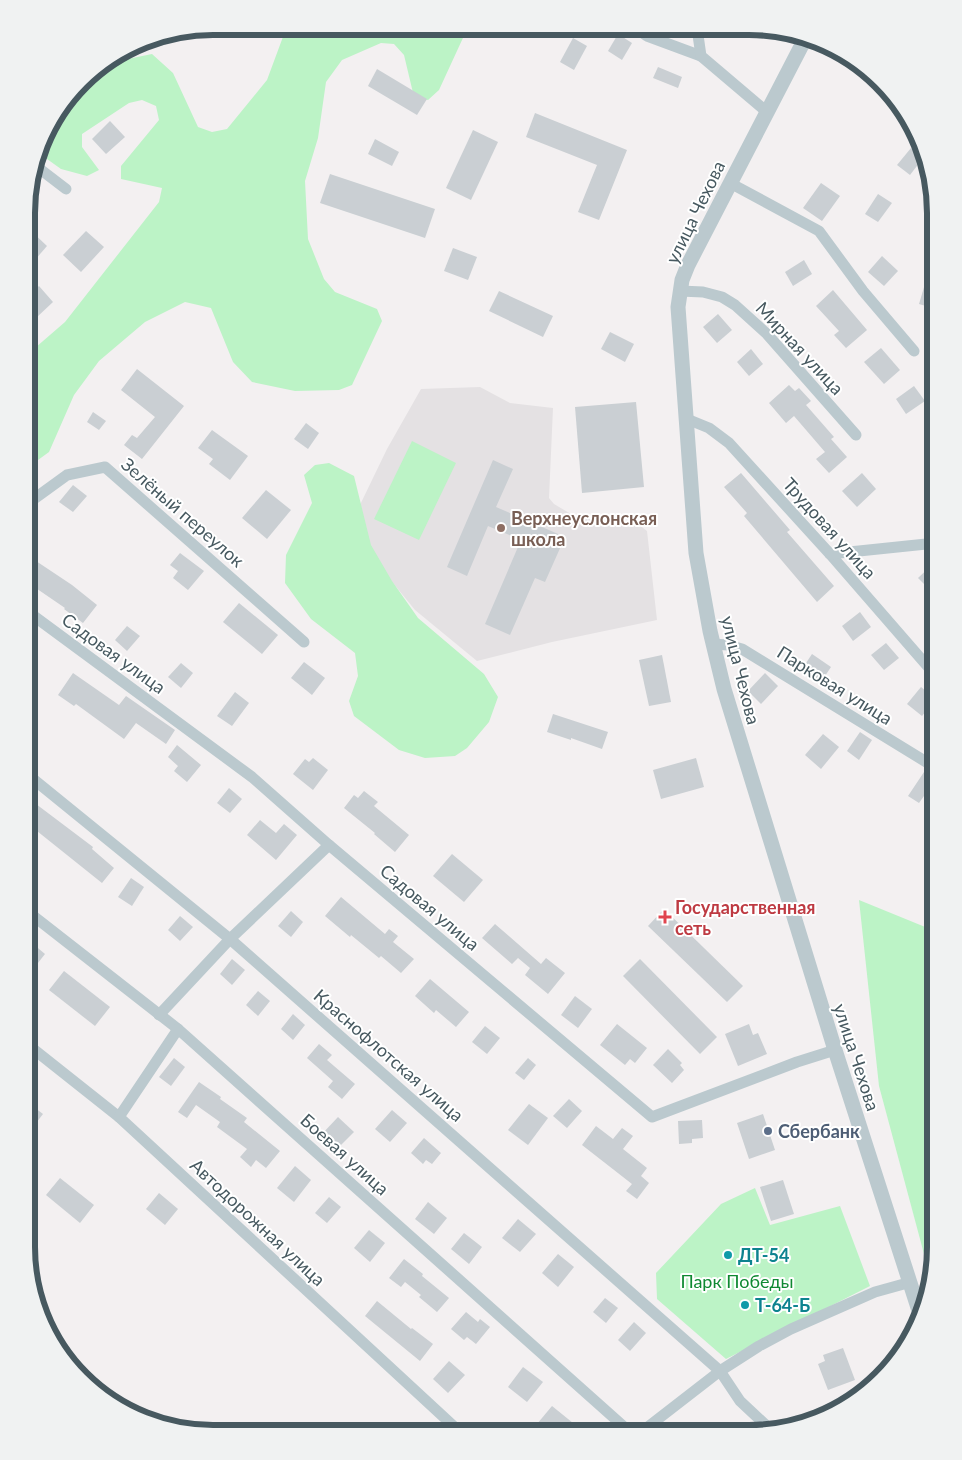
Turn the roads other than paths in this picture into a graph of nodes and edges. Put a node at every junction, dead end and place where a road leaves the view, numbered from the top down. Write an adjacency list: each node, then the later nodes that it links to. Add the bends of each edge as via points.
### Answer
1 (645, 35): 4 (street)
2 (698, 35): 4 (street)
3 (802, 43): 5 (street, улица Чехова)
4 (701, 56): 5 (street)
5 (767, 112): 7 (street, улица Чехова)
6 (40, 169): 8 (street)
7 (730, 183): 9 (street, улица Чехова, via 688,266); 10 (street, via 819,232 862,291)
8 (66, 189)
9 (680, 291): 11 (street, улица Чехова, via 678,307); 12 (street, Мирная улица, via 703,292 722,297 735,305 766,334)
10 (914, 351)
11 (686, 419): 15 (street, Трудовая улица, via 709,428 729,443); 18 (street, улица Чехова, via 696,553)
12 (856, 435)
13 (35, 498): 17 (street, Зелёный переулок, via 67,475 105,467)
14 (927, 544): 15 (street)
15 (830, 554): 19 (street, Трудовая улица)
16 (35, 617): 22 (street, Садовая улица, via 252,777)
17 (304, 642)
18 (712, 644): 20 (street, Парковая улица, via 742,649); 28 (street, улица Чехова)
19 (927, 666)
20 (927, 762)
21 (35, 781): 24 (street, Краснофлотская улица)
22 (329, 845): 24 (street); 28 (street, Садовая улица, via 652,1117)
23 (35, 917): 25 (street, Боевая улица)
24 (230, 939): 25 (street); 32 (street, Краснофлотская улица)
25 (159, 1015): 26 (street, Боевая улица)
26 (178, 1029): 29 (street); 35 (street, Боевая улица)
27 (35, 1050): 29 (street, Автодорожная улица)
28 (835, 1050): 30 (street, улица Чехова)
29 (119, 1117): 34 (street, Автодорожная улица)
30 (911, 1282): 31 (street, улица Чехова); 32 (street, via 875,1292 791,1329)
31 (918, 1305)
32 (720, 1371): 33 (street, Краснофлотская улица, via 740,1401); 36 (street)
33 (764, 1424)
34 (452, 1425)
35 (622, 1425)
36 (651, 1425)

